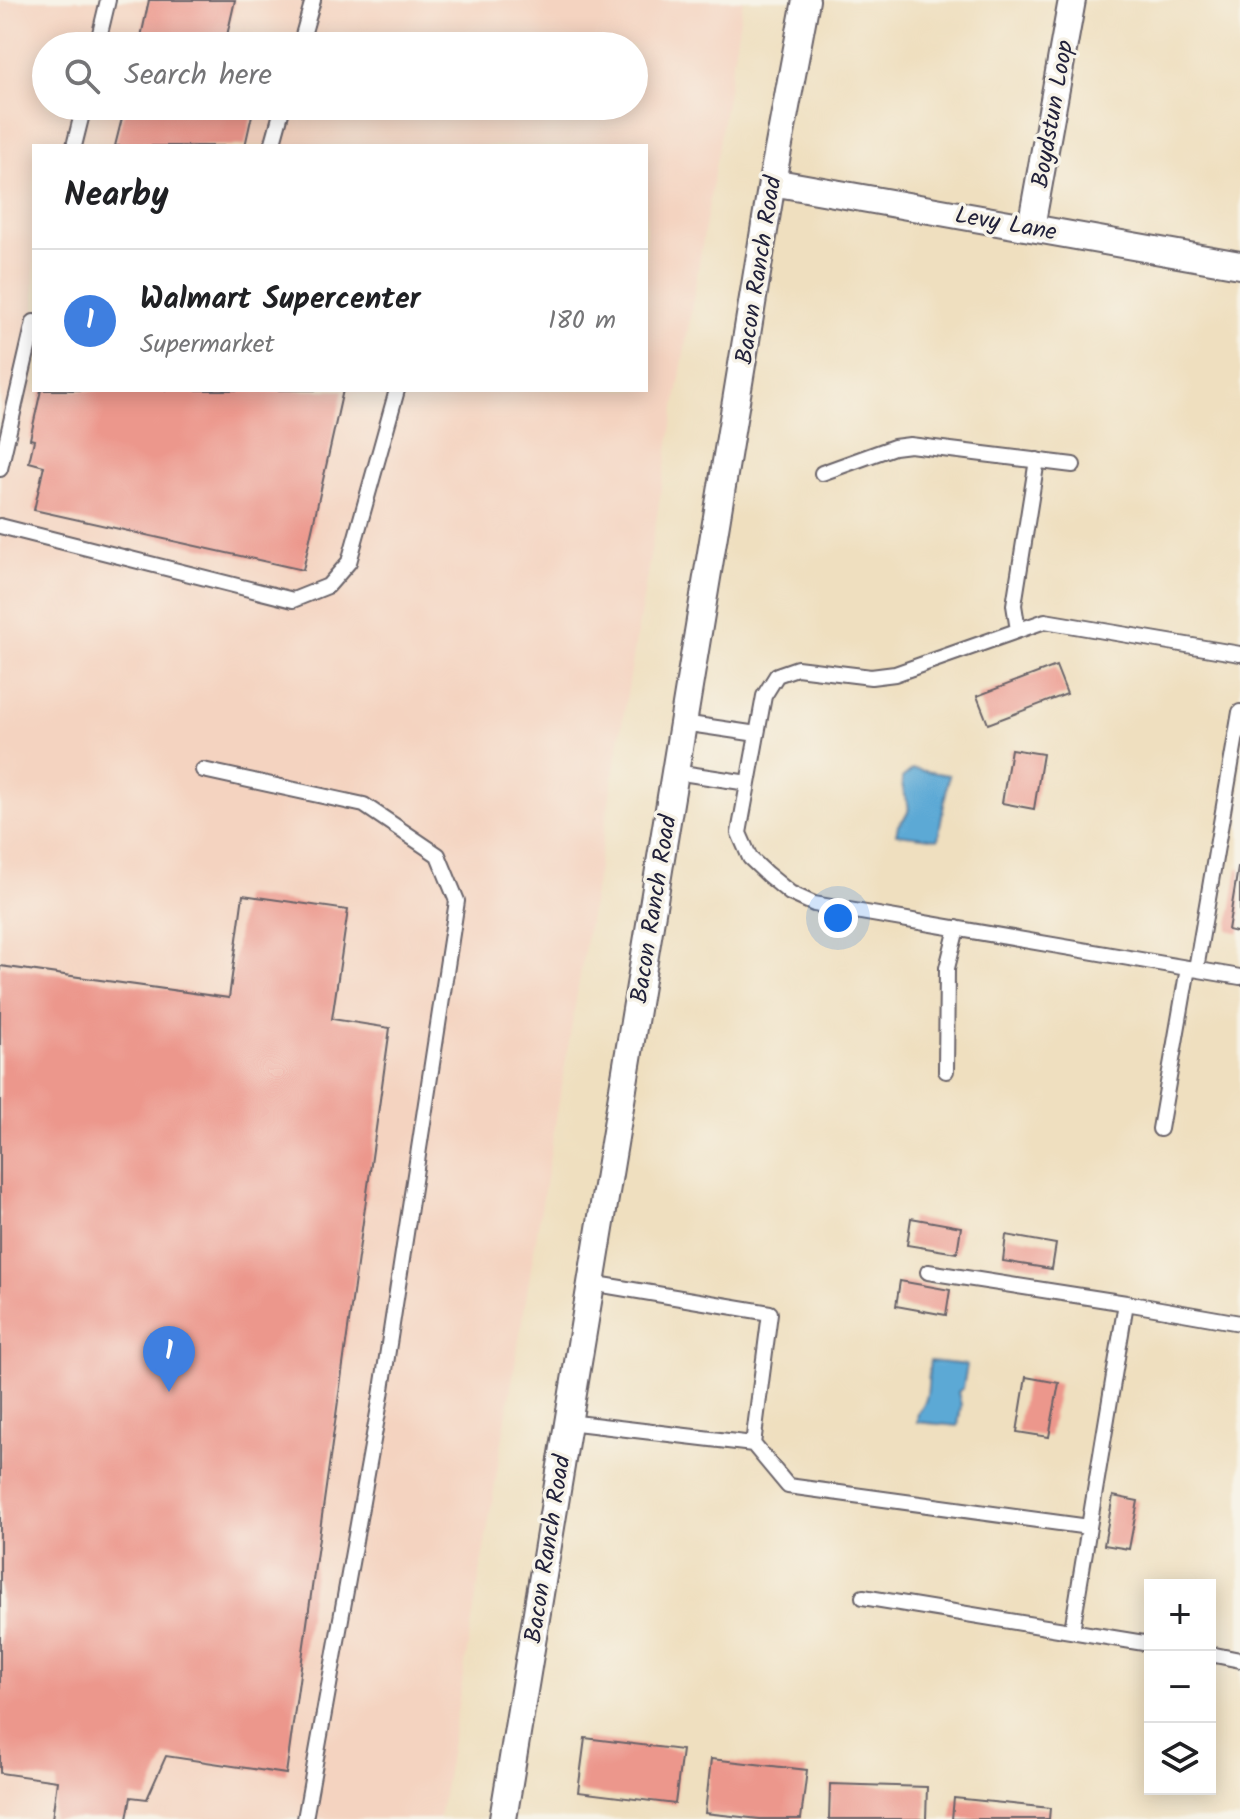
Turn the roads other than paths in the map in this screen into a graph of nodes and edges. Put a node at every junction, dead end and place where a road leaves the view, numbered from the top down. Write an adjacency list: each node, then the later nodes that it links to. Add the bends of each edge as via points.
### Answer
1 (108, 0): 5 (lane)
2 (313, 0): 6 (lane)
3 (806, 0): 11 (street, Bacon Ranch Road)
4 (1072, 0): 12 (street, Boydstun Loop)
5 (100, 32)
6 (304, 32)
7 (80, 120): 9 (lane)
8 (279, 120): 10 (lane)
9 (74, 144)
10 (273, 144)
11 (772, 182): 12 (street, Levy Lane); 24 (street, Bacon Ranch Road)
12 (1031, 227): 13 (street, Levy Lane)
13 (1240, 265)
14 (32, 331): 18 (lane)
15 (396, 392): 20 (lane, via 349,562 328,586 293,600)
16 (1037, 460): 17 (lane); 19 (lane, via 910,445); 21 (lane, via 1014,605)
17 (1073, 465)
18 (0, 469)
19 (822, 473)
20 (0, 526)
21 (1018, 630): 22 (lane, via 1045,621); 25 (lane, via 895,674 871,677 797,668 777,675 764,696)
22 (1240, 654)
23 (1240, 712): 30 (lane)
24 (683, 723): 25 (lane); 27 (street, Bacon Ranch Road)
25 (757, 734): 28 (lane)
26 (203, 770): 46 (lane, via 364,805 438,855 457,901 381,1396)
27 (675, 772): 28 (lane); 35 (street, Bacon Ranch Road)
28 (748, 783): 29 (lane, via 739,833 750,858 790,893 814,904)
29 (957, 928): 30 (lane); 32 (lane, via 947,968)
30 (1192, 969): 31 (lane); 33 (lane)
31 (1240, 977)
32 (946, 1071)
33 (1160, 1129)
34 (928, 1272): 36 (lane)
35 (591, 1283): 38 (street, Bacon Ranch Road); 39 (lane, via 770,1313)
36 (1126, 1303): 37 (lane); 40 (lane)
37 (1240, 1323)
38 (568, 1422): 39 (lane); 47 (street, Bacon Ranch Road)
39 (753, 1444): 40 (lane, via 788,1486)
40 (1089, 1527): 42 (lane)
41 (863, 1597): 42 (lane)
42 (1072, 1630): 43 (lane)
43 (1144, 1643)
44 (1216, 1655): 45 (lane)
45 (1240, 1660)
46 (305, 1819)
47 (503, 1819)

